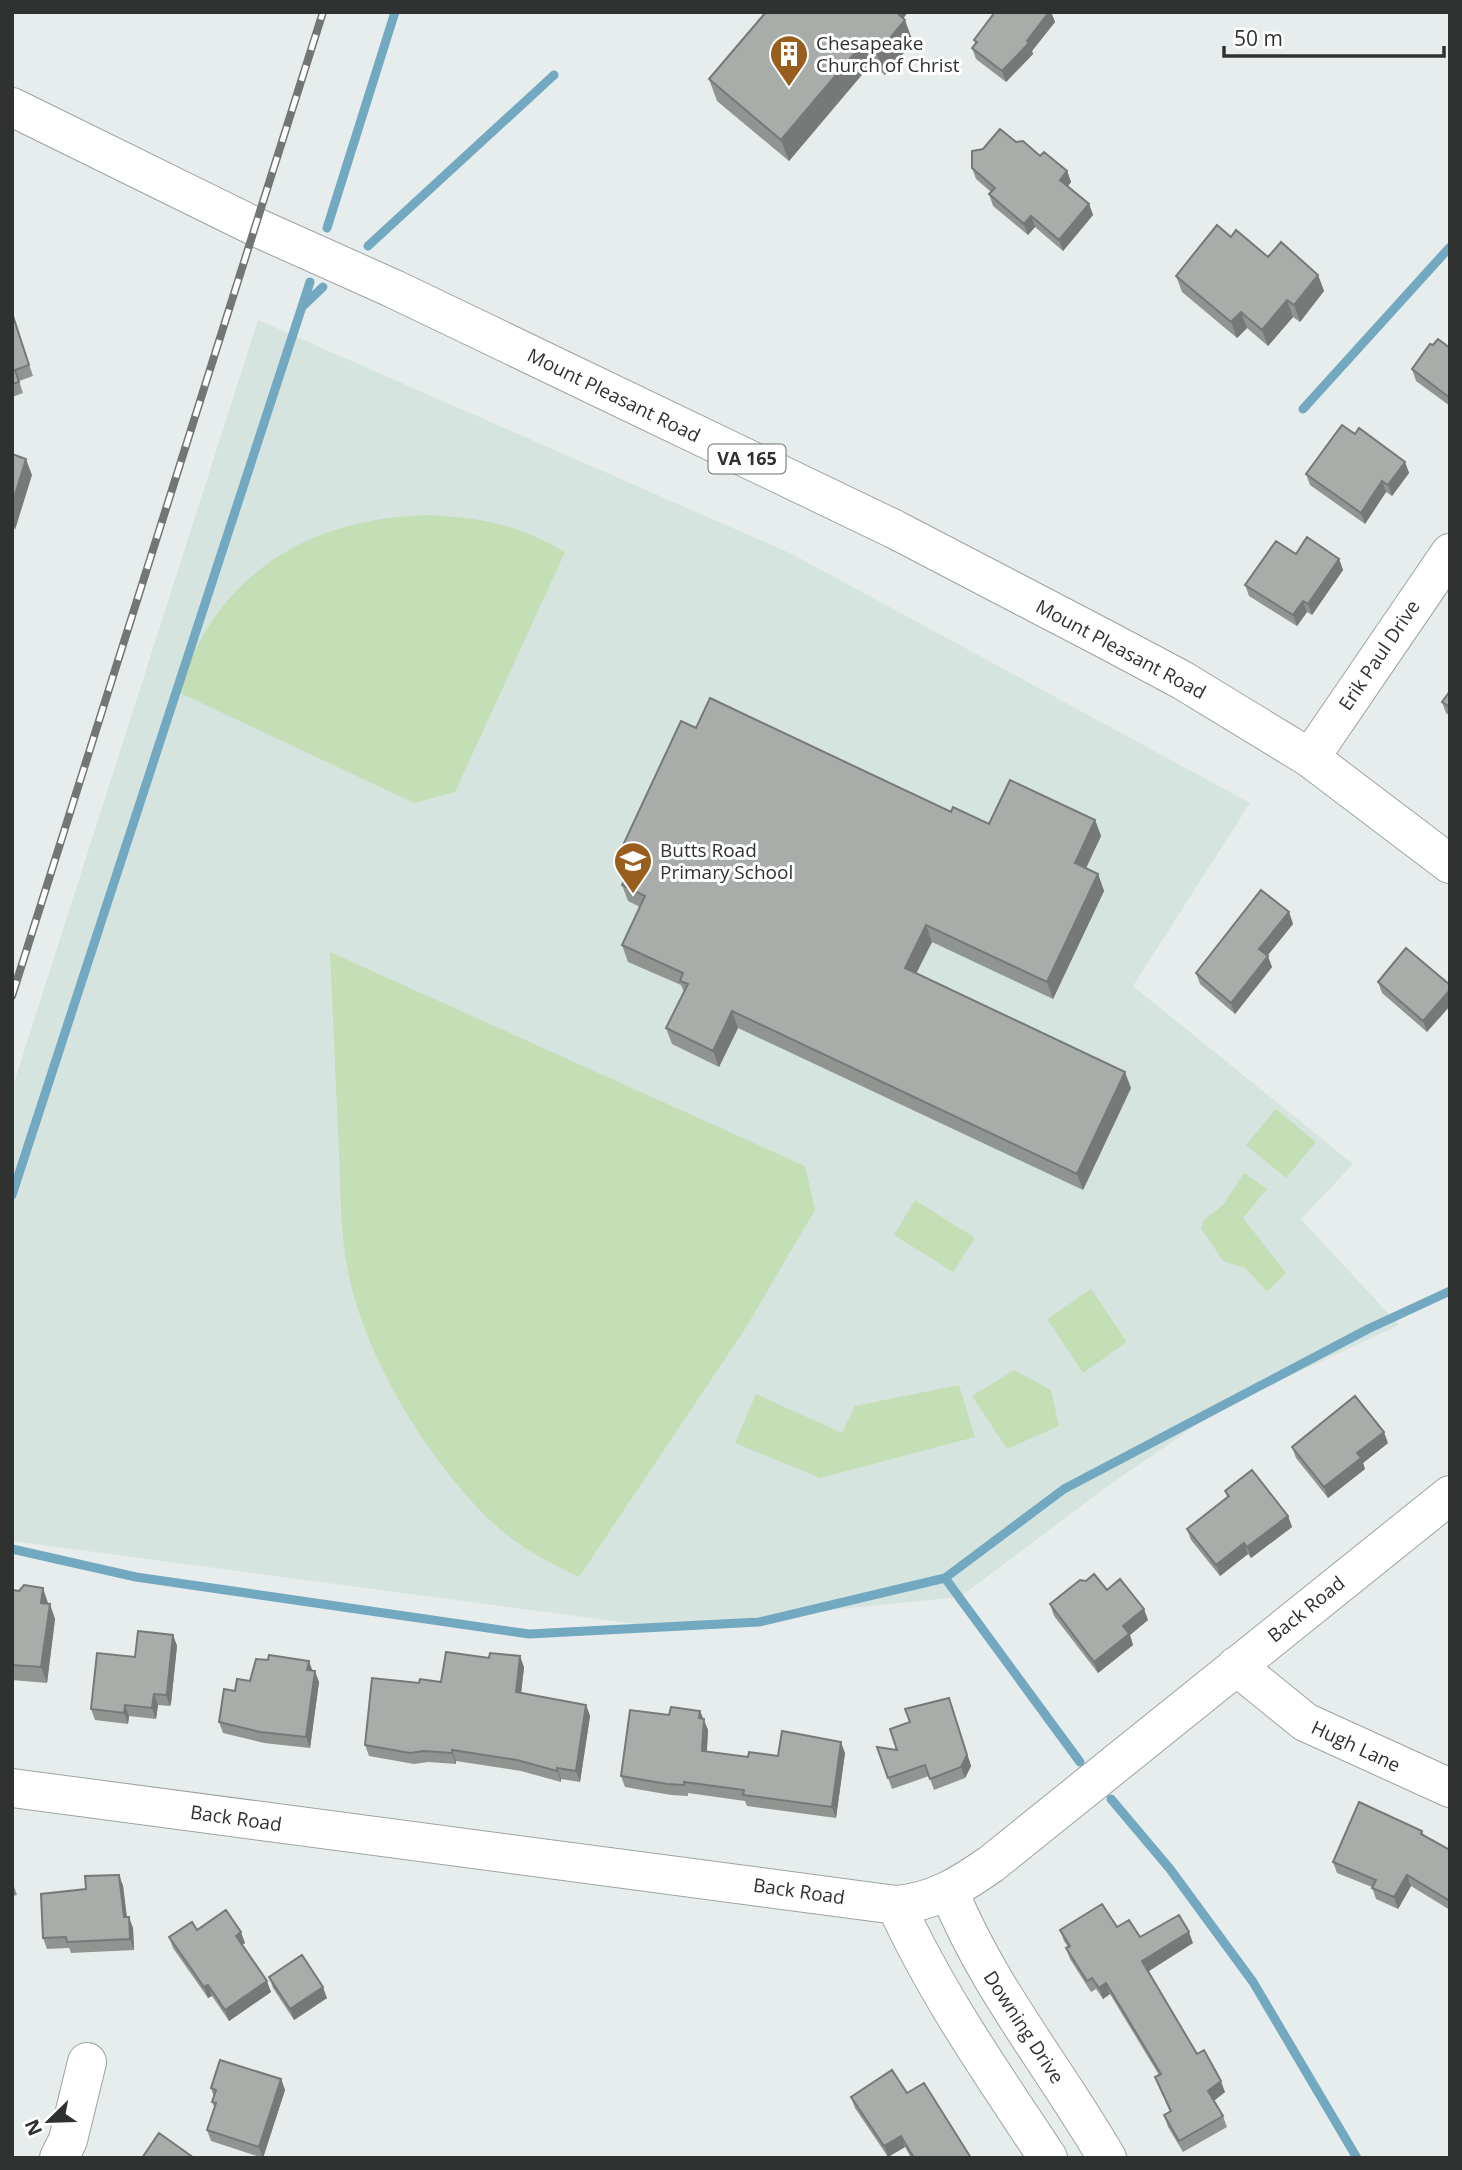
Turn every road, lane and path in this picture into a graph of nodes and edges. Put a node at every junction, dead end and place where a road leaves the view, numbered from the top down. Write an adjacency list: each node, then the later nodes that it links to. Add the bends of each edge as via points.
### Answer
1 (12, 107): 3 (main road, Mount Pleasant Road / VA 165, via 894,528 1182,680)
2 (1450, 552): 3 (main road, Erik Paul Drive)
3 (1310, 758): 4 (main road, Mount Pleasant Road / VA 165)
4 (1450, 864)
5 (1450, 1494): 6 (main road, Back Road)
6 (1236, 1666): 8 (main road, Hugh Lane, via 1304,1722); 9 (main road, Back Road, via 991,1864)
7 (12, 1788): 10 (main road, Back Road)
8 (1450, 1788)
9 (949, 1891): 10 (main road, Back Road, via 918,1904); 14 (main road, Downing Drive, via 964,1929 994,1981)
10 (896, 1905): 13 (main road, via 956,2019)
11 (87, 2062): 12 (main road, via 72,2128)
12 (59, 2158)
13 (1048, 2158)
14 (1107, 2158)

